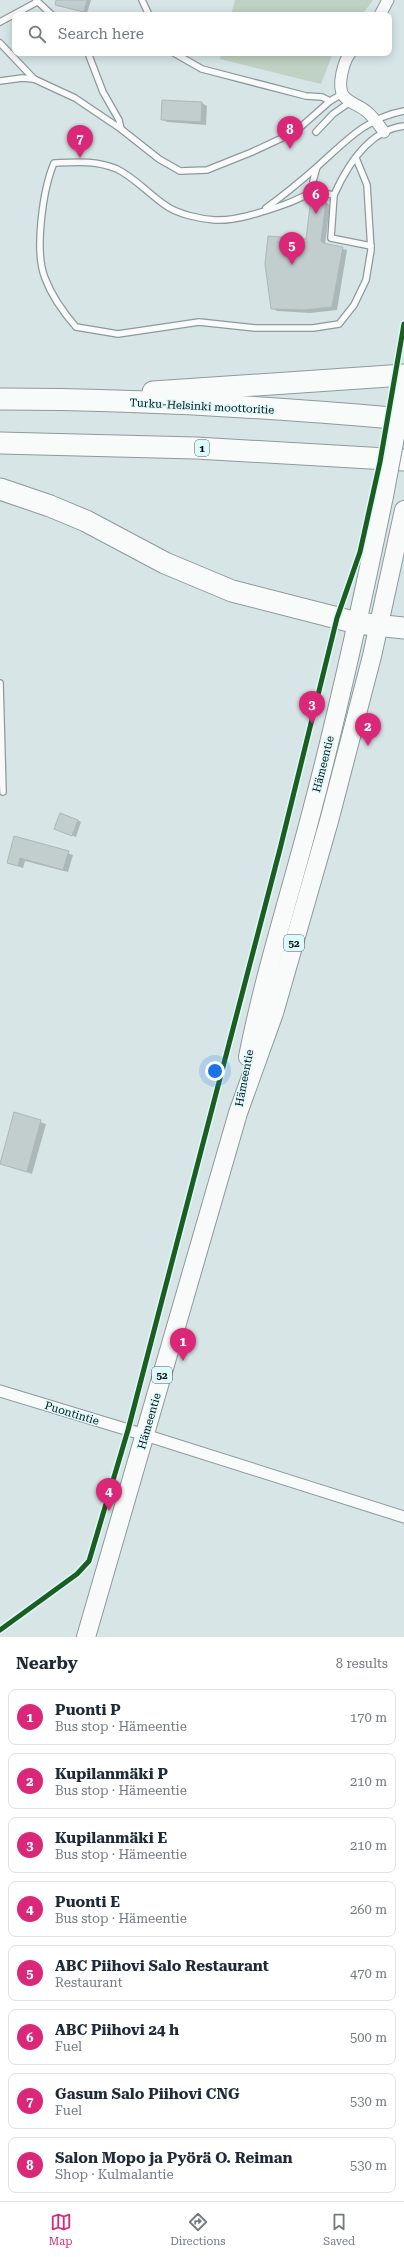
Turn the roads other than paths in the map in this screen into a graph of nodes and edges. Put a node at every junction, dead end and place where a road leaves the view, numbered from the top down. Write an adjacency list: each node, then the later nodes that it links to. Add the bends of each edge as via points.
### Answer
1 (142, 0): 6 (lane)
2 (388, 0): 7 (street)
3 (36, 1): 4 (lane); 5 (lane)
4 (17, 12)
5 (49, 12)
6 (148, 12)
7 (382, 12)
8 (12, 15): 9 (lane)
9 (0, 22)
10 (0, 43): 11 (lane)
11 (12, 56)
12 (12, 56): 16 (lane)
13 (89, 56): 23 (lane, via 103,92 120,120)
14 (179, 56): 19 (lane, via 202,69)
15 (348, 56): 18 (street, via 341,82)
16 (34, 79): 17 (lane); 23 (lane, via 75,98)
17 (0, 81)
18 (346, 98): 19 (lane); 21 (street, via 366,110); 24 (lane)
19 (330, 101): 23 (lane, via 295,132 207,170 180,171 159,159)
20 (404, 111): 21 (lane)
21 (375, 120): 25 (street); 27 (lane, via 361,127)
22 (404, 126): 25 (lane)
23 (121, 129)
24 (316, 132)
25 (384, 132): 26 (lane, via 364,147)
26 (356, 158): 29 (lane, via 343,174); 31 (lane, via 367,185)
27 (317, 167): 28 (lane, via 313,181); 30 (lane)
28 (317, 191): 29 (lane); 30 (lane)
29 (334, 195): 31 (lane, via 331,238)
30 (262, 211): 31 (lane, via 215,220 166,206 116,169 90,161 54,162 48,178 40,236 44,276 58,306 76,327 118,334 199,322 255,328 313,328 339,324 354,306 366,280)
31 (371, 246)
32 (404, 376): 35 (highway, via 216,387)
33 (404, 389): 41 (main road, Hämeentie / 52, bridge)
34 (0, 399): 35 (highway, Turku-Helsinki moottoritie)
35 (79, 399): 36 (highway, Turku-Helsinki moottoritie, via 329,412)
36 (404, 419)
37 (0, 443): 38 (highway, 1, via 196,448)
38 (404, 460)
39 (0, 489): 41 (highway, via 86,521 206,582 261,600)
40 (404, 510): 42 (main road, Hämeentie / 52)
41 (357, 623): 42 (highway); 46 (main road, Hämeentie / 52, via 311,814 258,1006)
42 (379, 626): 43 (highway); 46 (main road, Hämeentie / 52, via 274,1013)
43 (404, 628)
44 (0, 683): 45 (lane)
45 (3, 792)
46 (238, 1113): 48 (main road, Hämeentie / 52)
47 (0, 1391): 48 (street, Puontintie)
48 (145, 1435): 49 (street, Puontintie); 50 (main road, Hämeentie / 52)
49 (404, 1517)
50 (86, 1637)

